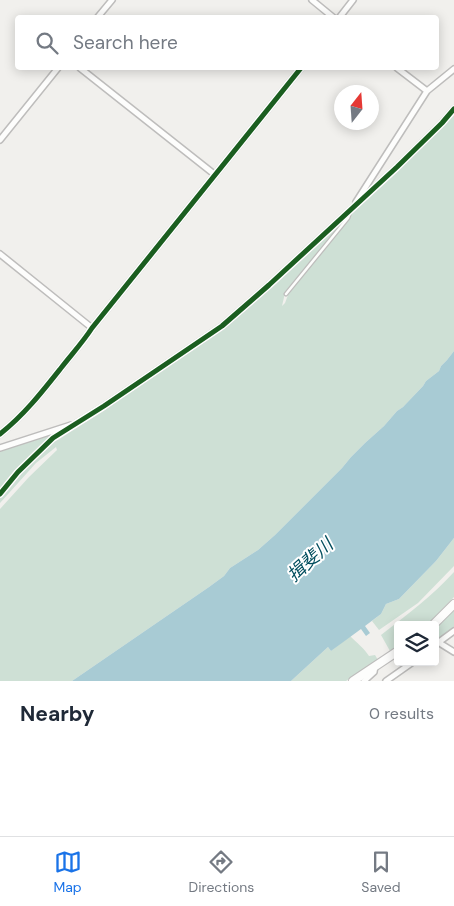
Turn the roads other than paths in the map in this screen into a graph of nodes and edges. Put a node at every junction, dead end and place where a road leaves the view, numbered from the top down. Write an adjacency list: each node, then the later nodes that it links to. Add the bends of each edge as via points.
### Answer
1 (112, 0): 4 (street)
2 (312, 0): 5 (street)
3 (353, 0): 6 (street)
4 (100, 15)
5 (330, 15)
6 (341, 15)
7 (454, 69): 12 (street)
8 (56, 70): 14 (street)
9 (83, 70): 15 (street)
10 (299, 70): 15 (street)
11 (400, 70): 12 (street)
12 (427, 91): 16 (street)
13 (454, 109): 16 (street)
14 (0, 140)
15 (214, 174): 19 (street)
16 (351, 210): 18 (lane, via 348,218); 20 (street, via 222,326)
17 (0, 254): 19 (street)
18 (286, 294)
19 (92, 328): 21 (street, via 38,398)
20 (78, 422): 22 (street); 23 (street, via 53,438)
21 (0, 434)
22 (0, 448)
23 (0, 494)
24 (454, 604): 25 (main road)
25 (437, 621)
26 (454, 631): 27 (street)
27 (439, 642)
28 (439, 645): 29 (street)
29 (454, 652)
30 (394, 654): 31 (main road)
31 (376, 666): 33 (main road); 34 (street)
32 (407, 666): 35 (street)
33 (353, 681)
34 (364, 681)
35 (386, 681)

